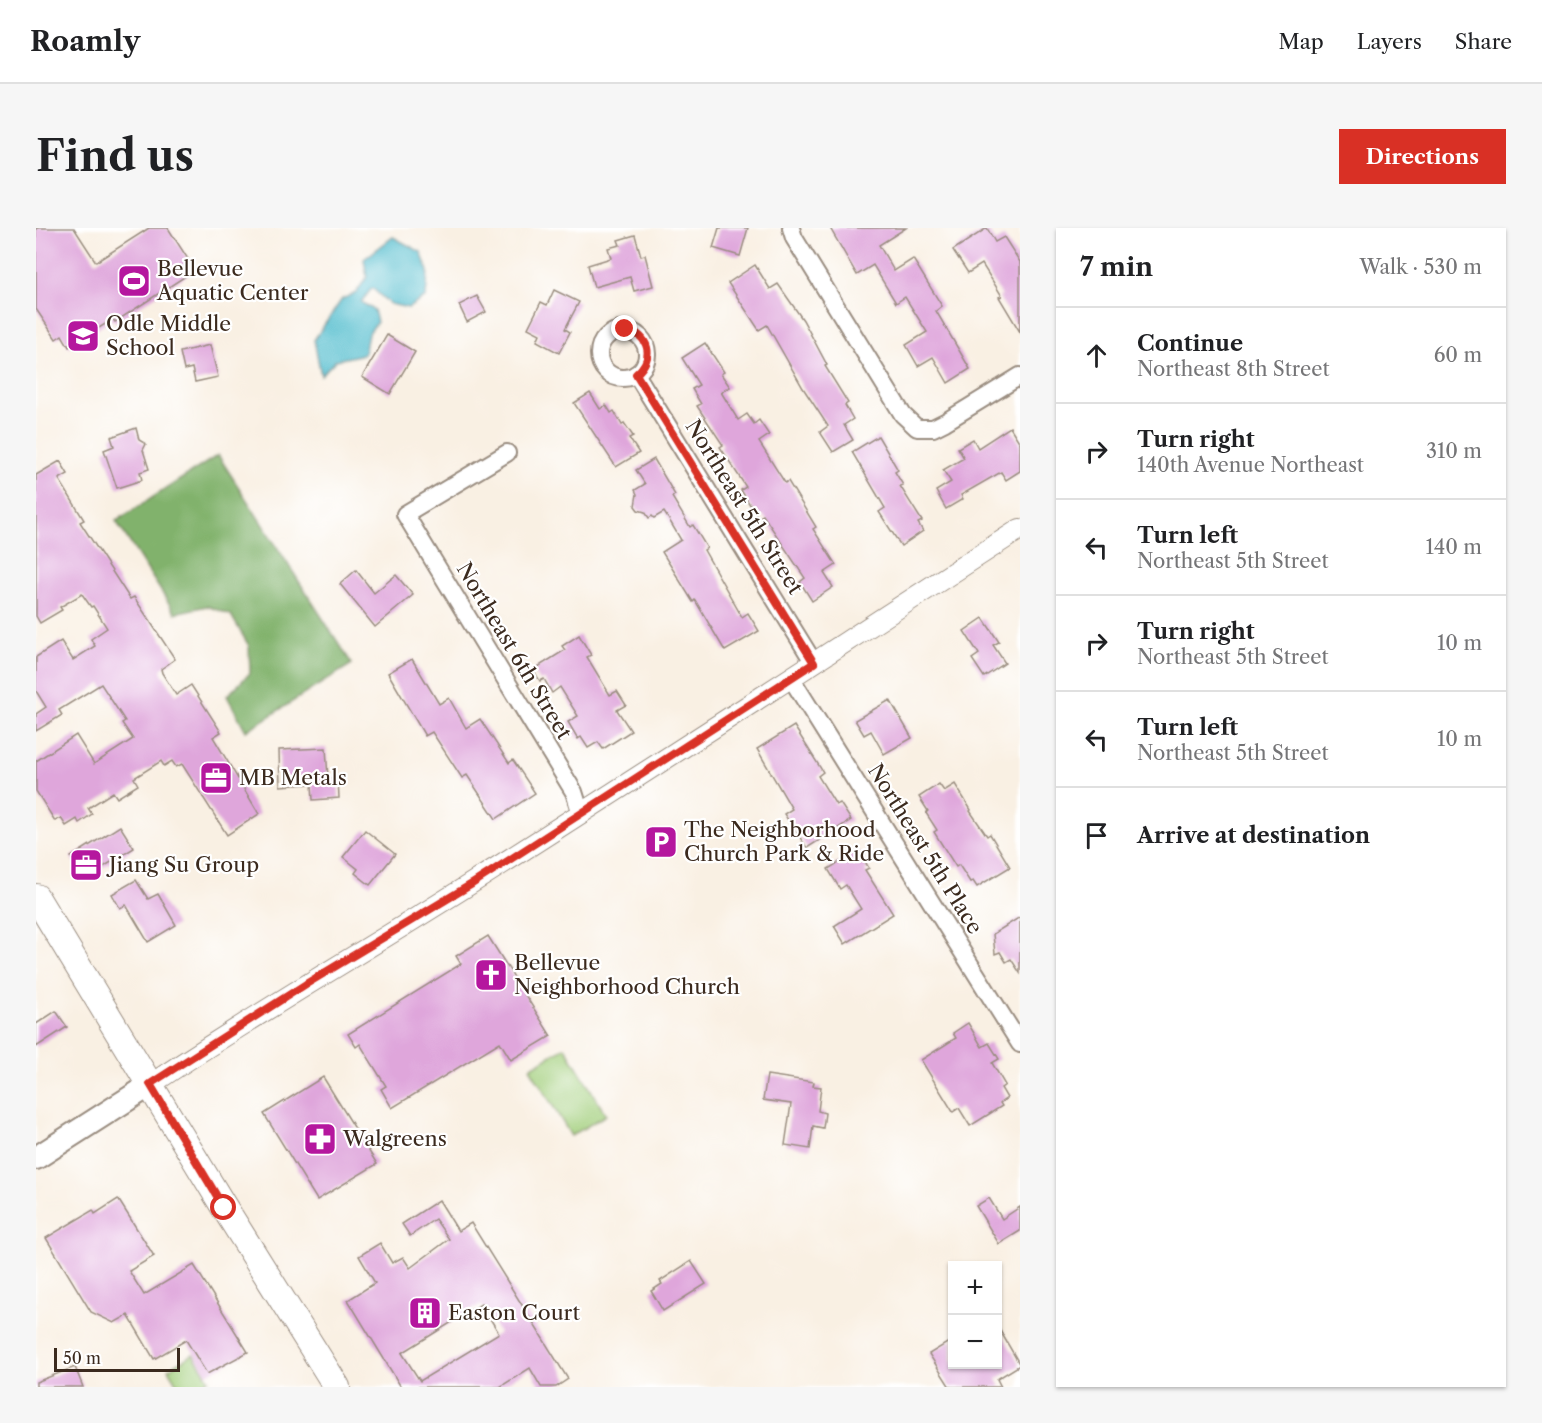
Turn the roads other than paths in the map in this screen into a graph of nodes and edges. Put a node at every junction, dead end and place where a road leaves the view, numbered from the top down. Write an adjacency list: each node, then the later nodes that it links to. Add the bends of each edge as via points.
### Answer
1 (791, 229): 3 (street, via 903,416 916,428 933,428)
2 (636, 374): 6 (street, Northeast 5th Street)
3 (1020, 376)
4 (507, 453): 8 (street, Northeast 6th Street, via 405,514 574,792)
5 (1020, 529): 6 (street)
6 (814, 663): 7 (street)
7 (791, 678): 8 (street); 10 (street, Northeast 5th Place)
8 (581, 814): 11 (street)
9 (36, 897): 11 (main road)
10 (1020, 1044)
11 (150, 1084): 12 (main road); 13 (main road)
12 (36, 1158)
13 (337, 1387)

